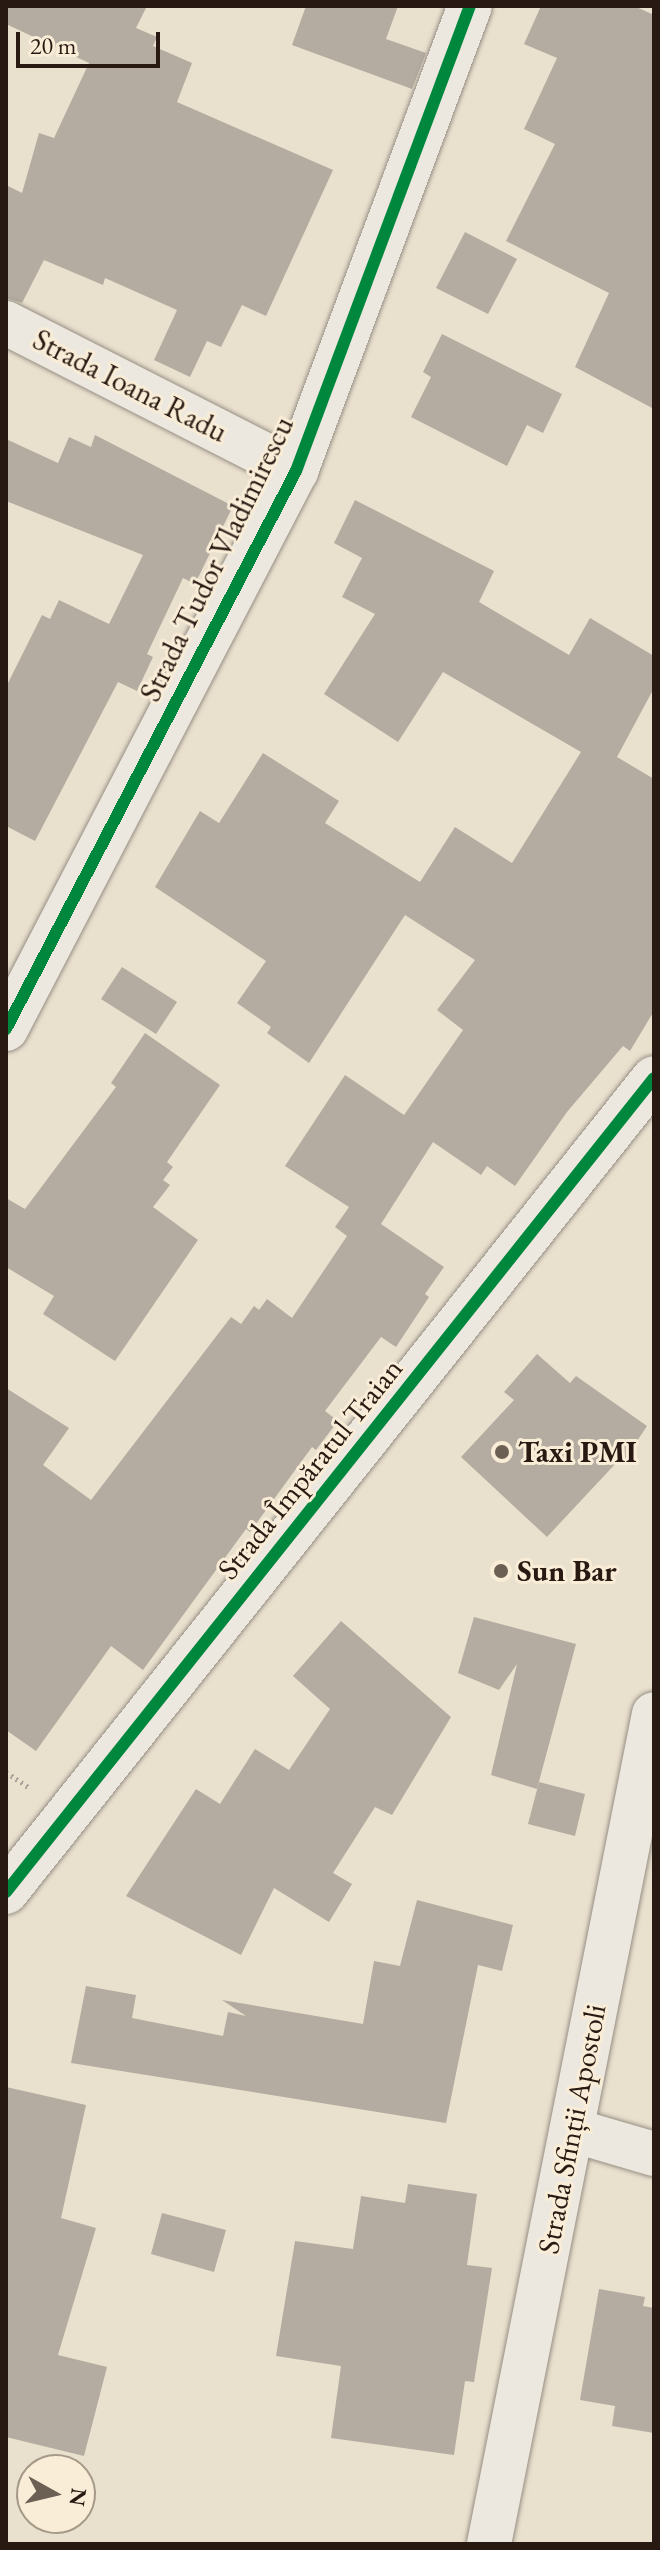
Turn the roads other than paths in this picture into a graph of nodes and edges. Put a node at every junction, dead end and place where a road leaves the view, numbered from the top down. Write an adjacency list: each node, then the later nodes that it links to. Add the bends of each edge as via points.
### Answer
1 (470, 6): 3 (street, Strada Tudor Vladimirescu)
2 (6, 323): 3 (street, Strada Ioana Radu)
3 (296, 471): 4 (street, Strada Tudor Vladimirescu)
4 (6, 1029)
5 (654, 1078): 7 (street, Strada Împăratul Traian)
6 (654, 1714): 8 (street, Strada Sfinții Apostoli)
7 (6, 1892)
8 (572, 2130): 9 (street); 10 (street, Strada Sfinții Apostoli)
9 (654, 2154)
10 (489, 2544)

